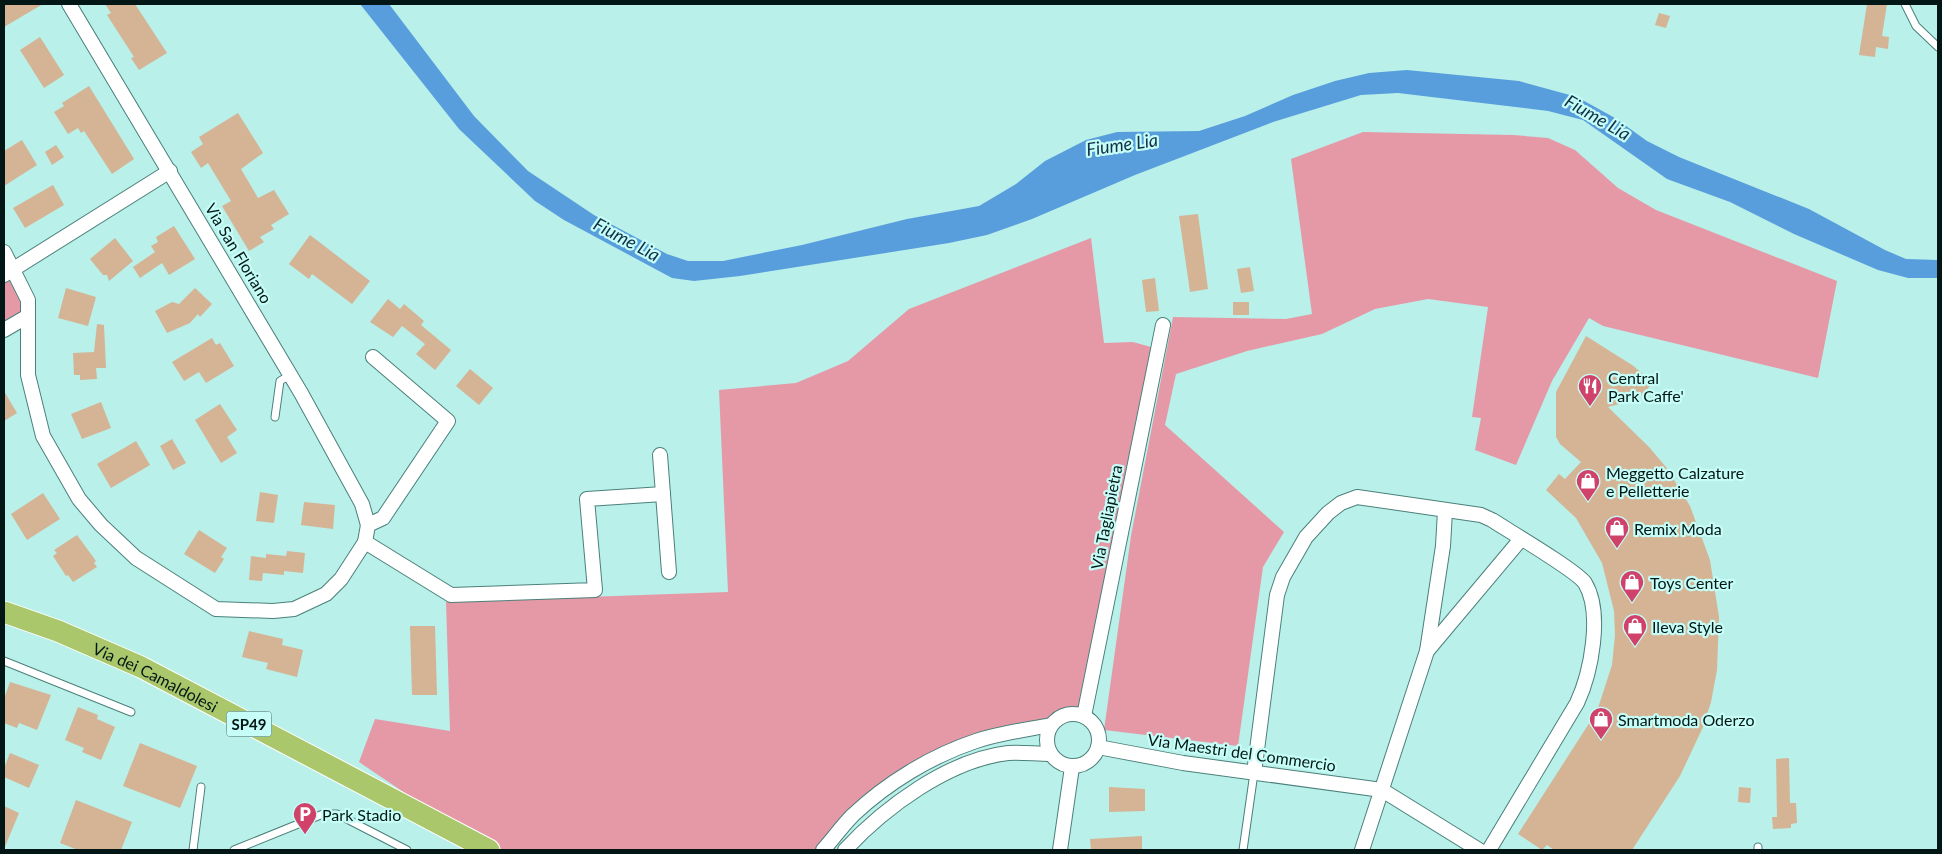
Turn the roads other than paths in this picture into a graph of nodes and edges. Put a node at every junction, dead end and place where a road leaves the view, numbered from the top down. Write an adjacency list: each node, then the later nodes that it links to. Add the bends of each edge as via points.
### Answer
1 (68, 4): 4 (street, Via San Floriano)
2 (1904, 4): 3 (lane, via 1916,26)
3 (1938, 47)
4 (170, 172): 6 (street); 11 (street, Via San Floriano)
5 (4, 252): 6 (street)
6 (9, 272): 7 (street, via 28,300)
7 (28, 316): 9 (street); 18 (street, via 28,375 43,436 79,499 136,558 216,609 273,611 294,609 326,594 341,579)
8 (1162, 325): 24 (street, Via Tagliapietra)
9 (4, 330)
10 (373, 357): 16 (street, via 448,421 383,518)
11 (290, 375): 12 (lane, via 280,381); 16 (street, Via San Floriano, via 362,504)
12 (275, 417)
13 (660, 454): 14 (street)
14 (663, 494): 18 (street, via 587,500 595,590 451,595); 19 (street)
15 (1445, 510): 17 (street, via 1492,520); 21 (street, via 1443,546); 29 (street, via 1357,497 1341,503 1306,537 1290,560 1278,595)
16 (368, 525): 18 (street)
17 (1521, 539): 21 (street); 42 (street, via 1585,584 1590,598 1593,645 1586,685 1577,703)
18 (365, 542)
19 (669, 572)
20 (4, 612): 35 (main road, Via dei Camaldolesi / SP49, via 141,667)
21 (1427, 651): 31 (street)
22 (4, 661): 23 (lane)
23 (131, 712)
24 (1084, 716): 25 (street, via 1068,714); 26 (street, via 1097,729)
25 (1050, 726): 27 (street, via 1046,740); 36 (street, via 1004,733 941,755 889,785 852,816)
26 (1098, 747): 28 (street, via 1086,763); 29 (street, Via Maestri del Commercio, via 1183,764)
27 (1050, 754): 28 (street, via 1063,765); 37 (street, via 1008,753 951,771 898,801)
28 (1072, 767): 38 (street)
29 (1254, 772): 31 (street, Via Maestri del Commercio); 39 (lane)
30 (200, 786): 32 (lane)
31 (1382, 790): 40 (street); 41 (street)
32 (193, 850)
33 (234, 850): 34 (lane, via 323,814 337,814)
34 (407, 850)
35 (488, 850)
36 (823, 850)
37 (845, 850)
38 (1060, 850)
39 (1243, 850)
40 (1362, 850)
41 (1479, 850)
42 (1489, 850)

